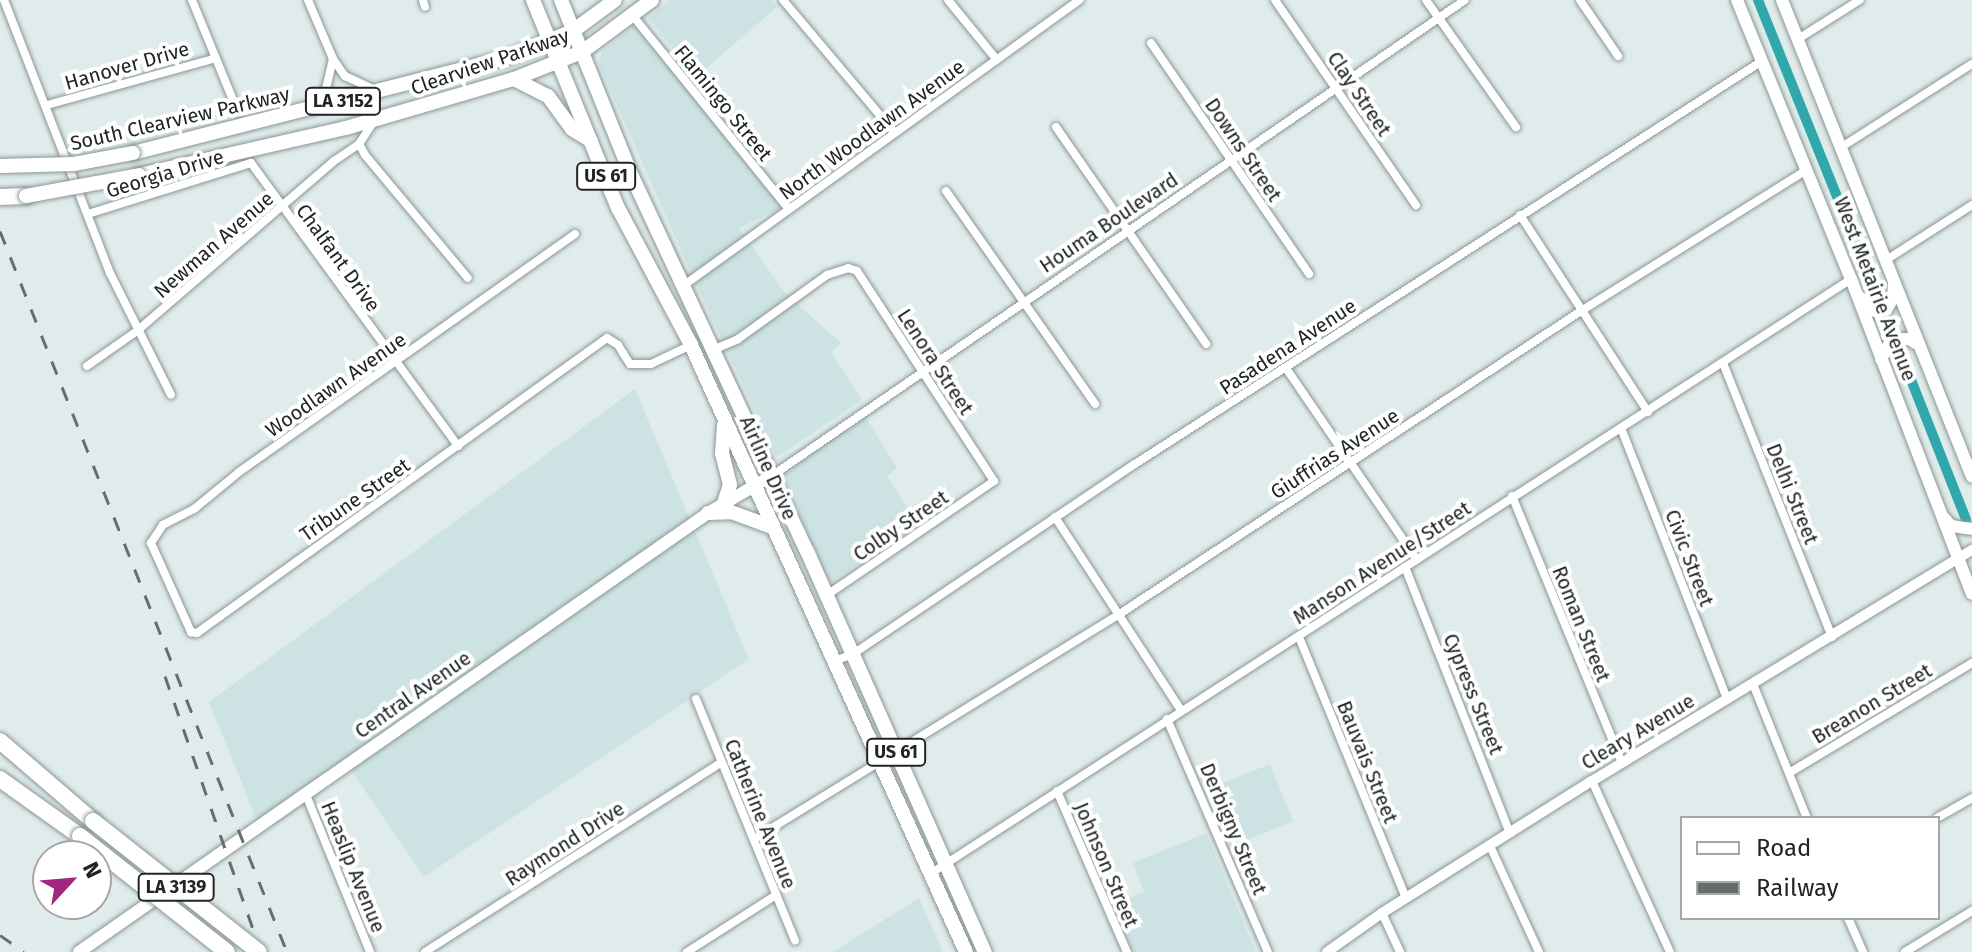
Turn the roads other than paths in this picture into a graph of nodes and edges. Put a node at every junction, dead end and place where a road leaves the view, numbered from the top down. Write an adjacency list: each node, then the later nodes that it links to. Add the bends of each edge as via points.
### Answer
1 (192, 0): 26 (street)
2 (308, 0): 27 (street)
3 (533, 0): 22 (highway, Airline Drive / US 61)
4 (561, 0): 20 (highway, Airline Drive / US 61)
5 (615, 0): 20 (highway, Clearview Parkway / LA 3152)
6 (652, 0): 18 (highway, Clearview Parkway / LA 3152)
7 (783, 0): 41 (street)
8 (948, 0): 28 (street)
9 (1080, 0): 28 (street, North Woodlawn Avenue)
10 (1275, 0): 33 (street, Clay Street)
11 (1426, 0): 19 (street)
12 (1465, 0): 19 (street, Houma Boulevard)
13 (1580, 0): 25 (street)
14 (1737, 0): 29 (main road, West Metairie Avenue)
15 (1782, 0): 21 (main road, West Metairie Avenue)
16 (1860, 0): 21 (street)
17 (6, 1): 35 (street)
18 (633, 16): 24 (highway, Clearview Parkway / LA 3152); 55 (street, Flamingo Street)
19 (1438, 18): 33 (street, Houma Boulevard); 40 (street)
20 (573, 31): 22 (highway, Clearview Parkway / LA 3152); 24 (highway, Airline Drive / US 61)
21 (1798, 39): 44 (main road, West Metairie Avenue)
22 (550, 41): 30 (highway, Airline Drive / US 61); 34 (highway, South Clearview Parkway / LA 3152)
23 (1151, 43): 45 (street, Downs Street)
24 (582, 52): 30 (highway, Clearview Parkway / LA 3152); 66 (highway, Airline Drive / US 61)
25 (1618, 56)
26 (216, 58): 35 (street, Hanover Drive); 36 (street)
27 (333, 59): 34 (street, via 356,84); 37 (street, via 326,89)
28 (997, 60): 41 (street, North Woodlawn Avenue)
29 (1762, 61): 48 (main road, West Metairie Avenue); 57 (street, Pasadena Avenue)
30 (559, 62): 32 (highway, Clearview Parkway / LA 3152); 42 (highway, Airline Drive / US 61)
31 (1972, 64): 44 (street)
32 (514, 79): 38 (highway, Clearview Parkway / LA 3152); 42 (highway, via 548,96 572,129)
33 (1335, 87): 45 (street, Houma Boulevard); 52 (street, Clay Street)
34 (382, 91): 37 (highway, South Clearview Parkway / LA 3152)
35 (47, 105): 56 (street)
36 (238, 112)
37 (302, 112): 47 (highway, South Clearview Parkway / LA 3152, bridge, via 74,164)
38 (374, 120): 43 (street, Newman Avenue); 51 (highway, Clearview Parkway / LA 3152, bridge)
39 (1056, 127): 58 (street)
40 (1516, 127)
41 (894, 132): 55 (street, North Woodlawn Avenue)
42 (591, 141): 63 (highway, Airline Drive / US 61, via 618,208)
43 (359, 144): 54 (street, Newman Avenue); 62 (street)
44 (1840, 148): 60 (main road, West Metairie Avenue)
45 (1230, 160): 58 (street, Houma Boulevard); 61 (street, Downs Street)
46 (251, 163): 54 (street, Chalfant Drive); 56 (street, Georgia Drive)
47 (0, 166)
48 (1807, 170): 65 (main road, West Metairie Avenue); 68 (street, Giuffrias Avenue)
49 (946, 191): 67 (street)
50 (0, 194): 51 (highway)
51 (26, 196)
52 (1416, 205)
53 (1972, 205): 60 (street)
54 (281, 207): 69 (street, Newman Avenue); 75 (street, Chalfant Drive)
55 (789, 209): 66 (street, North Woodlawn Avenue)
56 (88, 214): 69 (street)
57 (1520, 215): 68 (street); 78 (street, Pasadena Avenue)
58 (1128, 229): 67 (street, Houma Boulevard); 70 (street)
59 (575, 234): 75 (street, Woodlawn Avenue)
60 (1886, 260): 64 (main road, West Metairie Avenue)
61 (1309, 274)
62 (468, 278)
63 (656, 279): 66 (highway, via 671,281); 71 (highway, Airline Drive / US 61)
64 (1894, 282): 65 (main road, via 1886,310 1875,311); 72 (main road, West Metairie Avenue)
65 (1852, 284): 74 (main road, West Metairie Avenue); 76 (street, Manson Avenue/Street)
66 (686, 292): 73 (highway, Airline Drive / US 61)
67 (1025, 300): 79 (street, Houma Boulevard); 81 (street)
68 (1581, 311): 82 (street); 86 (street, Giuffrias Avenue)
69 (137, 331): 77 (street, Newman Avenue); 80 (street)
70 (1206, 344)
71 (691, 345): 83 (highway, Airline Drive / US 61); 85 (street, Tribune Street, via 651,364 630,364 607,338)
72 (1919, 345): 74 (main road, via 1892,339); 88 (main road, West Metairie Avenue)
73 (715, 349): 79 (street, Lenora Street, via 843,269 857,271 865,280); 87 (highway, Airline Drive / US 61)
74 (1881, 359): 93 (main road, West Metairie Avenue)
75 (396, 363): 85 (street, Chalfant Drive); 102 (street, Woodlawn Avenue, via 194,509 163,525 151,543)
76 (1723, 363): 82 (street, Manson Avenue/Street); 107 (street, Delhi Street)
77 (87, 366)
78 (1286, 368): 86 (street); 95 (street, Pasadena Avenue)
79 (923, 371): 87 (street, Houma Boulevard); 89 (street, Lenora Street)
80 (171, 395)
81 (1095, 404)
82 (1648, 412): 84 (street, Manson Avenue/Street)
83 (724, 420): 90 (highway, Airline Drive / US 61); 92 (highway, via 722,454 730,485)
84 (1621, 428): 91 (street, Manson Avenue/Street); 113 (street, Civic Street)
85 (458, 446): 102 (street, Tribune Street, via 197,633 191,632)
86 (1350, 462): 100 (street); 105 (street, Giuffrias Avenue)
87 (773, 475): 90 (main road, Central Avenue); 104 (highway, Airline Drive / US 61)
88 (1972, 477)
89 (994, 483): 104 (street, Colby Street)
90 (753, 485): 92 (main road, Central Avenue); 96 (highway, Airline Drive / US 61)
91 (1512, 496): 100 (street, Manson Avenue/Street); 121 (street, Roman Street)
92 (724, 503): 94 (main road, Central Avenue)
93 (1939, 512): 97 (main road, via 1951,526); 99 (main road, West Metairie Avenue)
94 (708, 513): 96 (highway, via 731,512); 126 (main road, Central Avenue)
95 (1055, 517): 105 (street); 108 (street, Pasadena Avenue)
96 (772, 527): 109 (highway, Airline Drive / US 61)
97 (1972, 529)
98 (1972, 550): 99 (street, Cleary Avenue)
99 (1957, 559): 103 (main road, West Metairie Avenue); 107 (street, Cleary Avenue)
100 (1417, 560): 101 (street, Manson Avenue/Street)
101 (1405, 567): 106 (street, Manson Avenue/Street); 131 (street, Cypress Street)
102 (165, 578)
103 (1971, 587)
104 (827, 595): 108 (highway, Airline Drive / US 61)
105 (1118, 615): 114 (street); 117 (street, Giuffrias Avenue)
106 (1299, 637): 114 (street, Manson Avenue/Street); 137 (street, Bauvais Street)
107 (1832, 637): 111 (street, Cleary Avenue)
108 (853, 654): 109 (street, Pasadena Avenue); 117 (highway, Airline Drive / US 61)
109 (833, 662): 119 (highway, Airline Drive / US 61)
110 (1972, 663): 122 (street, Breanon Street)
111 (1753, 684): 113 (street, Cleary Avenue); 122 (street)
112 (696, 699): 120 (street, Catherine Avenue)
113 (1727, 699): 121 (street, Cleary Avenue)
114 (1181, 710): 115 (street, Manson Avenue/Street)
115 (1167, 719): 125 (street, Manson Avenue/Street); 151 (street, Derbigny Street)
116 (0, 741): 130 (highway)
117 (895, 750): 119 (street, Giuffrias Avenue); 134 (highway, Airline Drive / US 61)
118 (0, 752): 130 (highway, LA 3139)
119 (878, 760): 132 (street, Giuffrias Avenue); 135 (highway, Airline Drive / US 61)
120 (721, 763): 132 (street, Catherine Avenue); 146 (street, Raymond Drive)
121 (1622, 763): 124 (street, Cleary Avenue)
122 (1789, 773): 128 (street)
123 (0, 779): 143 (highway, LA 3139, bridge)
124 (1592, 781): 131 (street, Cleary Avenue); 155 (street)
125 (1057, 791): 134 (street, Manson Avenue/Street); 150 (street, Johnson Street)
126 (306, 795): 142 (main road, Central Avenue); 145 (street, Heaslip Avenue)
127 (1972, 798): 129 (street)
128 (1806, 816)
129 (1940, 816)
130 (93, 821): 144 (highway, LA 3139, bridge)
131 (1510, 833): 133 (street, Cleary Avenue)
132 (754, 839): 136 (street, Catherine Avenue)
133 (1490, 846): 137 (street, Cleary Avenue); 154 (street)
134 (946, 864): 135 (street, Manson Avenue/Street); 149 (highway, Airline Drive / US 61)
135 (930, 874): 148 (highway, Airline Drive / US 61)
136 (776, 895): 141 (street, Catherine Avenue); 147 (street)
137 (1406, 898): 139 (street, Cleary Avenue)
138 (1972, 911): 157 (street)
139 (1382, 913): 152 (street, Cleary Avenue); 153 (street)
140 (1849, 920): 156 (street)
141 (795, 940)
142 (79, 952)
143 (227, 952)
144 (259, 952)
145 (370, 952)
146 (425, 952)
147 (687, 952)
148 (966, 952)
149 (985, 952)
150 (1127, 952)
151 (1268, 952)
152 (1327, 952)
153 (1400, 952)
154 (1539, 952)
155 (1670, 952)
156 (1863, 952)
157 (1905, 952)

